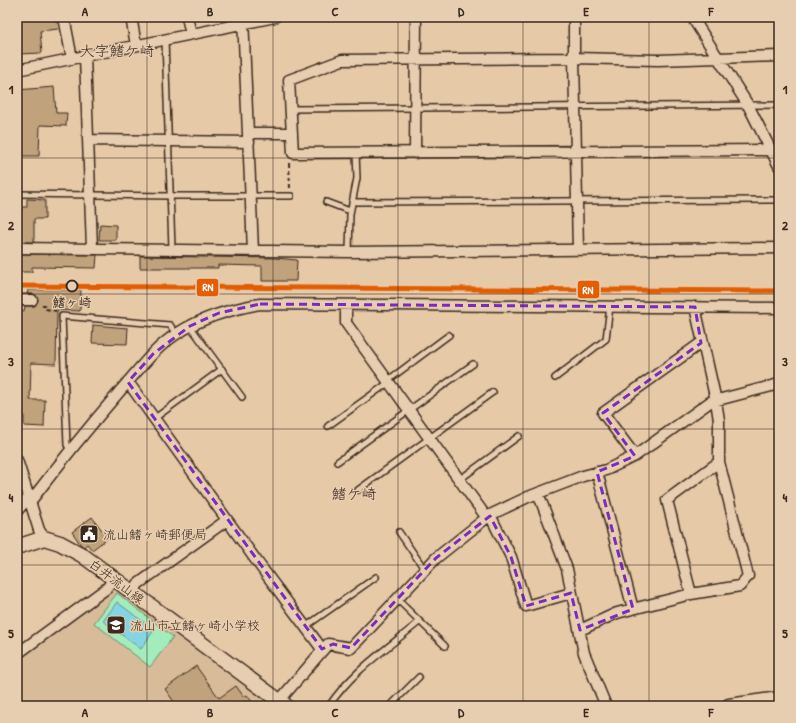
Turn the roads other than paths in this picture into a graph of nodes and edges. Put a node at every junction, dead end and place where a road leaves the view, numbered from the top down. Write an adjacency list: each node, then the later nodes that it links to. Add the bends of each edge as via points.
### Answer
1 (64, 17): 16 (street)
2 (131, 17): 11 (street)
3 (187, 17): 9 (street)
4 (275, 17): 8 (street)
5 (416, 17): 17 (street)
6 (574, 17): 15 (street)
7 (692, 17): 14 (street)
8 (244, 20): 9 (street); 25 (street)
9 (191, 34): 10 (street)
10 (165, 39): 11 (street); 27 (lane)
11 (136, 44): 12 (street)
12 (85, 56): 16 (street); 26 (street)
13 (779, 56): 14 (street)
14 (717, 57): 15 (street, via 658,60); 19 (street)
15 (574, 58): 17 (street); 21 (street)
16 (72, 59): 18 (street)
17 (415, 59): 22 (street); 23 (street, via 342,60 289,80)
18 (17, 70)
19 (748, 105): 20 (lane); 21 (lane); 28 (street)
20 (779, 105)
21 (574, 106): 22 (lane); 29 (street)
22 (415, 108): 23 (lane); 31 (street)
23 (290, 109): 24 (street)
24 (291, 132): 25 (street); 30 (street, via 293,153)
25 (248, 137): 27 (street); 36 (street)
26 (88, 140): 27 (street); 34 (street)
27 (168, 141): 35 (lane)
28 (774, 150): 29 (street); 32 (street)
29 (575, 152): 31 (street); 38 (street)
30 (356, 153): 31 (street); 41 (lane, via 357,178)
31 (415, 153)
32 (779, 166)
33 (17, 194): 34 (lane)
34 (90, 195): 35 (lane); 44 (street)
35 (170, 196): 36 (lane); 46 (lane)
36 (251, 196): 37 (lane); 48 (street)
37 (291, 196)
38 (576, 200): 39 (lane); 41 (lane); 47 (street)
39 (779, 200)
40 (326, 202): 42 (lane)
41 (352, 202): 42 (lane)
42 (350, 211): 49 (lane)
43 (17, 248): 44 (street)
44 (92, 248): 46 (street)
45 (779, 248): 47 (street)
46 (172, 249): 48 (street)
47 (578, 250): 49 (street)
48 (253, 251): 49 (street)
49 (349, 252)
50 (17, 300): 51 (street)
51 (32, 300)
52 (346, 305): 53 (street); 56 (street, via 260,304 219,313); 64 (street, via 346,323)
53 (610, 306): 54 (street); 62 (lane, via 606,339)
54 (695, 307): 55 (street); 59 (street)
55 (779, 308)
56 (190, 326): 57 (street); 61 (lane)
57 (176, 334): 63 (street, via 140,367); 74 (lane, via 170,325 62,316 67,445)
58 (449, 335): 64 (lane)
59 (701, 342): 68 (street); 75 (street, via 603,413)
60 (473, 364): 69 (lane)
61 (222, 369): 67 (lane); 70 (lane)
62 (555, 378)
63 (128, 382): 70 (street); 74 (street)
64 (387, 382): 69 (street); 71 (lane)
65 (779, 384): 68 (street)
66 (493, 392): 73 (lane)
67 (242, 397)
68 (716, 401): 75 (street, via 710,402); 78 (street, via 719,420)
69 (408, 411): 73 (street); 77 (lane)
70 (155, 418): 86 (street)
71 (328, 426)
72 (519, 436): 80 (lane)
73 (428, 439): 80 (street); 81 (lane)
74 (70, 449): 83 (street)
75 (635, 456): 79 (street)
76 (17, 460): 83 (street)
77 (337, 462)
78 (719, 462): 95 (street, via 667,500); 95 (street, via 748,576 740,586)
79 (596, 472): 82 (street); 97 (street)
80 (459, 480): 85 (street)
81 (358, 490)
82 (538, 493): 85 (street); 94 (street, via 567,569)
83 (29, 500): 84 (street); 88 (street)
84 (17, 511)
85 (488, 517): 90 (street, via 436,558); 94 (street, via 511,557 526,606)
86 (227, 520): 93 (street, via 138,584); 99 (street)
87 (399, 532): 90 (lane)
88 (44, 538): 89 (main road); 92 (main road, 白井流山線, via 82,555)
89 (17, 547)
90 (425, 570): 96 (street)
91 (376, 577): 99 (lane)
92 (114, 579): 93 (main road, 白井流山線); 103 (street, via 107,588)
93 (133, 593): 106 (main road, 白井流山線)
94 (571, 593): 100 (street)
95 (691, 594): 97 (street)
96 (398, 600): 98 (lane); 102 (street, via 351,648 328,644)
97 (633, 609): 100 (street, via 617,613)
98 (419, 622): 101 (lane); 107 (lane, via 337,693)
99 (305, 627): 102 (street)
100 (580, 630): 109 (street, via 584,653)
101 (445, 646)
102 (322, 649): 106 (street)
103 (17, 654)
104 (419, 677): 108 (lane)
105 (779, 699): 110 (main road)
106 (279, 704)
107 (329, 706)
108 (390, 706)
109 (606, 706)
110 (729, 706)

